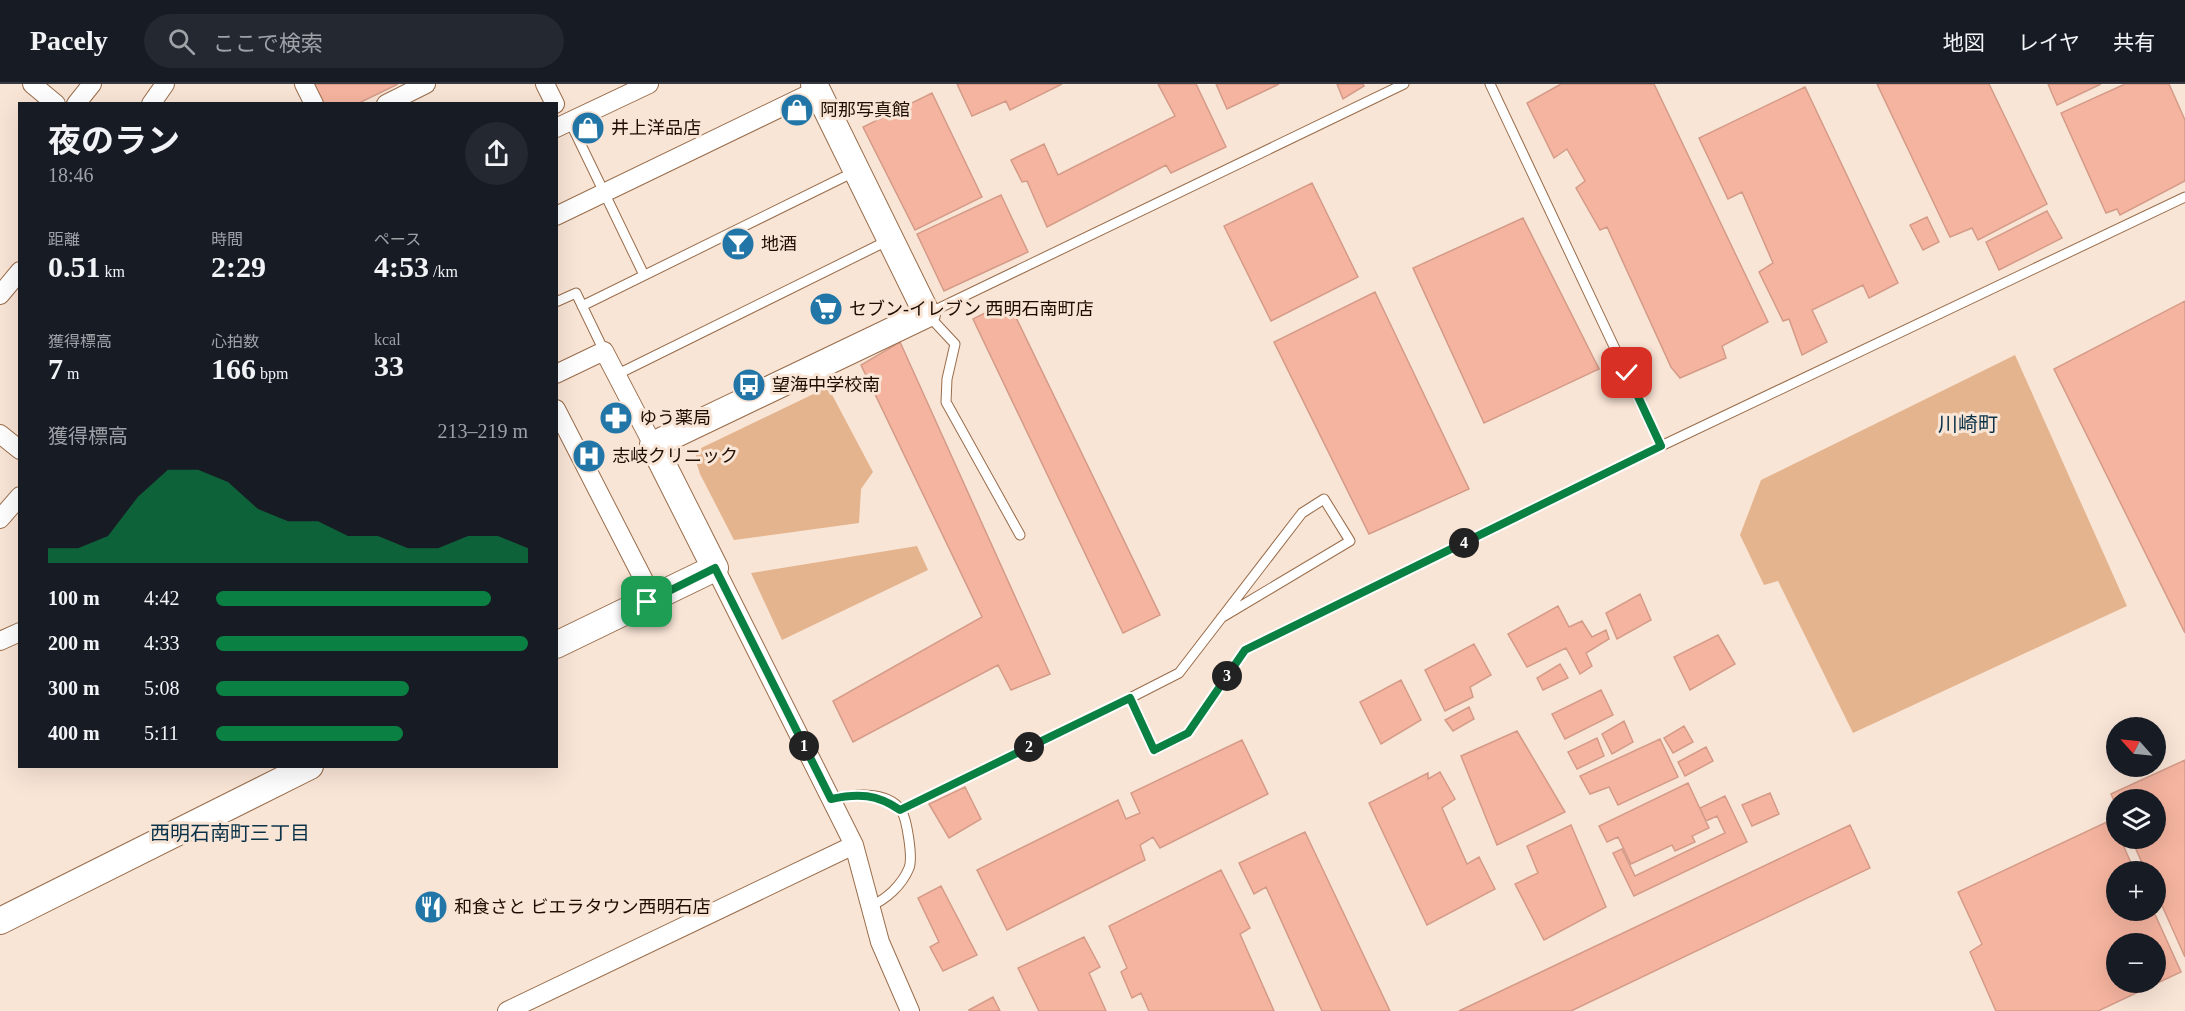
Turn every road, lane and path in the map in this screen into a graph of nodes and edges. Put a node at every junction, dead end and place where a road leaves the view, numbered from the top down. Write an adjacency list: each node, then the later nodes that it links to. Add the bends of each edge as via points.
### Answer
1 (32, 84): 10 (street)
2 (92, 84): 11 (street)
3 (304, 84): 12 (street)
4 (426, 84): 13 (street)
5 (545, 84): 14 (street)
6 (650, 84): 16 (street)
7 (1404, 84): 27 (lane)
8 (1490, 84): 34 (lane)
9 (816, 87): 17 (street); 18 (street)
10 (54, 102)
11 (78, 102)
12 (313, 102)
13 (390, 102)
14 (554, 102)
15 (558, 110): 16 (street)
16 (564, 125): 18 (lane)
17 (858, 170): 21 (street); 23 (lane)
18 (602, 193): 20 (street); 23 (lane)
19 (2185, 197): 34 (lane)
20 (558, 215)
21 (891, 239): 27 (street); 30 (lane)
22 (18, 273): 24 (street)
23 (644, 275): 26 (lane)
24 (0, 295)
25 (558, 301): 26 (lane, via 576,293)
26 (582, 306): 28 (lane)
27 (927, 314): 33 (street); 38 (lane, via 955,344 946,402)
28 (604, 351): 29 (street); 30 (street)
29 (558, 373)
30 (616, 375): 33 (street)
31 (558, 413): 40 (street)
32 (0, 434): 35 (street)
33 (653, 445): 39 (street)
34 (1661, 446): 45 (lane, via 1245,650 1188,733 1154,750)
35 (18, 448)
36 (18, 498): 37 (street)
37 (0, 519)
38 (1020, 535)
39 (715, 568): 40 (street); 47 (street)
40 (653, 598): 44 (street)
41 (1221, 618): 41 (lane, via 1302,513 1324,499 1350,541); 45 (lane, via 1179,673)
42 (18, 633): 43 (street)
43 (0, 641)
44 (558, 644)
45 (1130, 698): 48 (lane)
46 (306, 768): 51 (street)
47 (831, 799): 48 (lane, via 872,795); 49 (street)
48 (900, 810): 50 (lane, via 909,834 910,868 885,900)
49 (854, 845): 50 (street); 52 (street)
50 (870, 906): 54 (street, via 880,942)
51 (0, 921)
52 (530, 1006): 53 (street)
53 (507, 1011)
54 (910, 1011)

